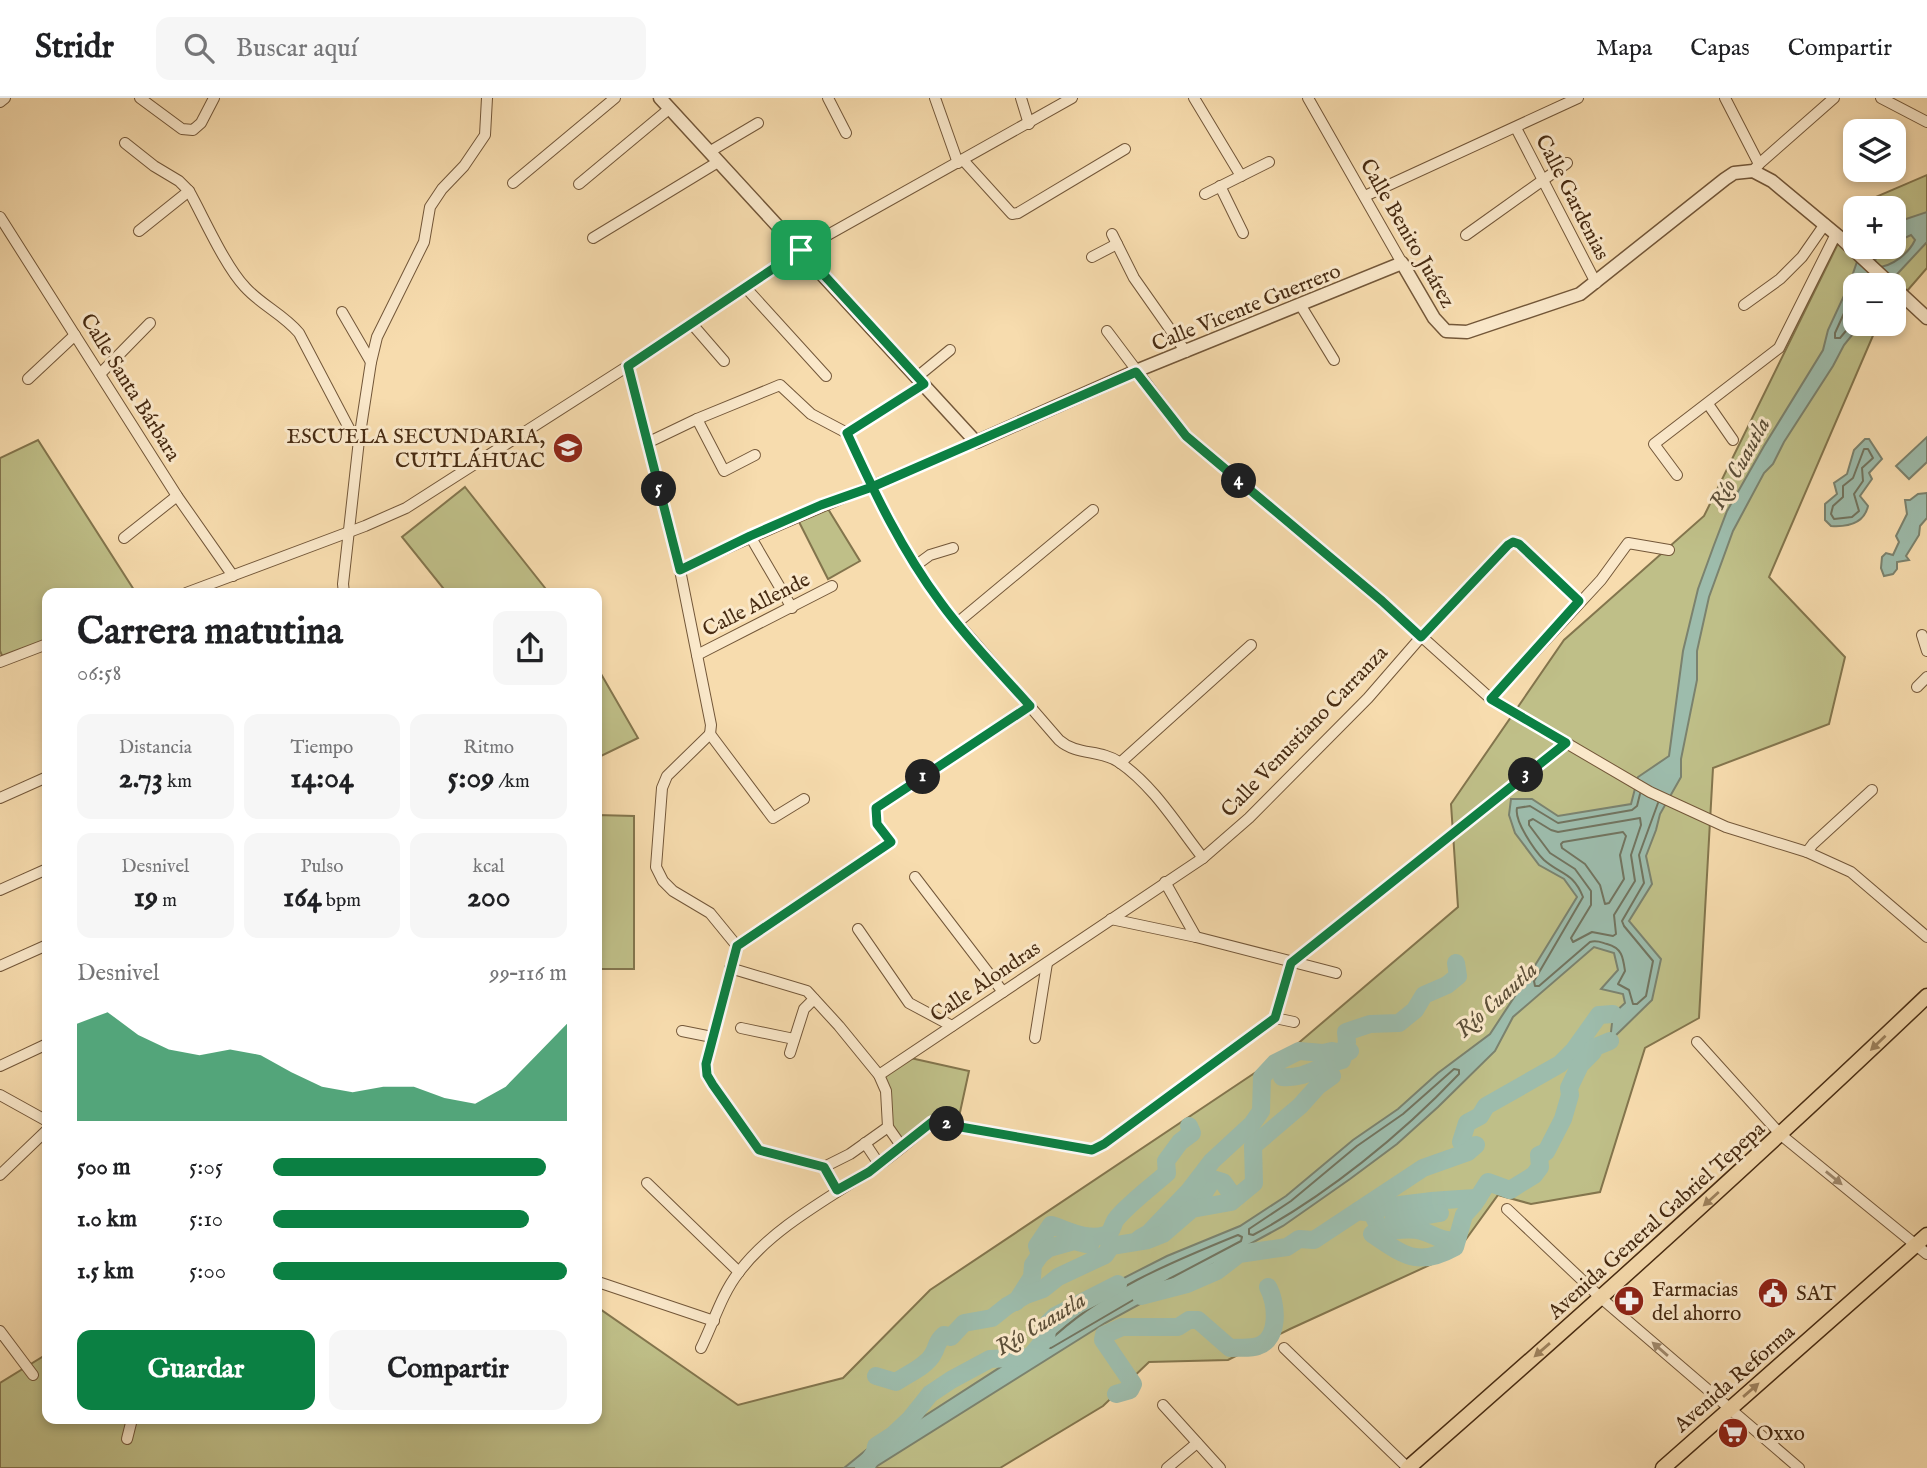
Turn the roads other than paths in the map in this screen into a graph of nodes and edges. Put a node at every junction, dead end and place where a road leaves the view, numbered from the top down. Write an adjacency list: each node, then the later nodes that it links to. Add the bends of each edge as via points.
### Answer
1 (5, 98): 17 (street)
2 (140, 98): 3 (street, via 182,129 193,130)
3 (214, 98)
4 (487, 98): 63 (street, via 485,135 430,207 424,242 382,326)
5 (615, 98): 33 (street)
6 (660, 98): 18 (street)
7 (828, 98): 23 (street)
8 (935, 98): 27 (street)
9 (1021, 98): 21 (street)
10 (1072, 98): 21 (street)
11 (1194, 98): 31 (street)
12 (1308, 98): 38 (street, Calle Benito Juárez)
13 (1726, 98): 30 (street)
14 (1834, 98): 30 (street)
15 (1881, 98): 19 (street)
16 (1573, 99): 22 (street)
17 (0, 103)
18 (669, 109): 26 (street); 34 (street)
19 (1927, 122)
20 (758, 123): 26 (street)
21 (1029, 124): 27 (street)
22 (1516, 128): 32 (street, Calle Gardenias); 38 (street)
23 (846, 133)
24 (125, 143): 36 (street)
25 (1125, 149): 27 (street, via 1012,214)
26 (714, 157): 45 (street); 46 (street)
27 (960, 162): 46 (street)
28 (1269, 162): 31 (street)
29 (1567, 163): 32 (street)
30 (1756, 167): 40 (street); 49 (street, Calle Benito Juárez, via 1725,178)
31 (1241, 176): 35 (street)
32 (1544, 180): 44 (street); 49 (street, Calle Gardenias)
33 (513, 183)
34 (579, 184)
35 (1220, 186): 37 (street); 42 (street)
36 (189, 191): 41 (street); 73 (street, via 243,285 299,333)
37 (1205, 194)
38 (1365, 196): 48 (street, Calle Benito Juárez)
39 (0, 217): 58 (street, Calle Santa Bárbara)
40 (1825, 224): 43 (street); 51 (street, via 1802,257)
41 (139, 231)
42 (1243, 233)
43 (1836, 234): 54 (street); 70 (street, via 1779,348)
44 (1466, 235)
45 (593, 238)
46 (801, 250): 50 (street); 69 (street)
47 (1092, 257): 60 (street, via 1115,239 1134,278)
48 (1402, 263): 49 (street, Calle Benito Juárez, via 1439,326 1456,333 1580,294); 52 (street, Calle Vicente Guerrero)
49 (1596, 283)
50 (746, 288): 56 (street); 67 (street)
51 (1744, 305)
52 (1301, 306): 60 (street, Calle Vicente Guerrero); 61 (street)
53 (342, 312): 63 (street)
54 (1927, 318)
55 (150, 323): 66 (street)
56 (692, 324): 62 (street); 64 (street)
57 (1107, 331): 65 (street)
58 (75, 335): 66 (street, Calle Santa Bárbara); 68 (street)
59 (950, 351): 69 (street)
60 (1186, 352): 65 (street, Calle Vicente Guerrero)
61 (1334, 360)
62 (724, 361)
63 (371, 362): 73 (street)
64 (628, 366): 76 (street); 82 (street, via 407,508)
65 (1136, 372): 75 (street, Calle Vicente Guerrero); 97 (street, via 1186,436)
66 (100, 374): 80 (street, Calle Santa Bárbara)
67 (826, 376)
68 (28, 379)
69 (920, 381): 72 (street); 75 (street)
70 (1708, 404): 74 (street); 78 (street, via 1654,444)
71 (697, 419): 72 (street, via 780,385 811,414); 76 (street); 77 (street, via 724,471)
72 (847, 433): 79 (street)
73 (359, 440): 82 (street)
74 (1732, 440)
75 (976, 442): 79 (street, Calle Vicente Guerrero)
76 (647, 443): 88 (street)
77 (755, 455)
78 (1676, 475)
79 (872, 487): 83 (street, Calle Vicente Guerrero); 87 (street)
80 (177, 496): 84 (street); 89 (street, Calle Santa Bárbara)
81 (1093, 510): 95 (street)
82 (349, 531): 89 (street); 92 (street)
83 (750, 536): 88 (street, Calle Vicente Guerrero); 94 (street)
84 (124, 538)
85 (953, 548): 87 (street, via 930,555)
86 (1669, 550): 93 (street, via 1628,543)
87 (915, 566): 95 (street)
88 (680, 570): 101 (street)
89 (233, 576): 91 (street)
90 (832, 586): 94 (street, Calle Allende)
91 (200, 588)
92 (343, 588)
93 (1579, 601): 97 (street, Calle Venustiano Carranza, via 1513,542); 105 (street)
94 (792, 608): 101 (street, Calle Allende)
95 (957, 623): 106 (street)
96 (1922, 635): 100 (street)
97 (1421, 637): 105 (street); 115 (street, Calle Venustiano Carranza, via 1299,769)
98 (1251, 645): 109 (street)
99 (42, 646): 102 (street)
100 (1927, 651)
101 (698, 655): 107 (street)
102 (0, 662)
103 (1927, 677): 104 (street)
104 (1917, 687)
105 (1491, 699): 108 (street)
106 (1030, 706): 109 (street, via 1068,748 1106,755); 124 (street, via 876,808 877,824 891,842)
107 (710, 734): 113 (street, via 773,818); 124 (street, via 667,776 662,788 656,867 673,891 710,913)
108 (1566, 743): 114 (street, via 1650,792 1726,827); 127 (street)
109 (1120, 763): 115 (street, via 1147,787)
110 (42, 779): 112 (street)
111 (1872, 790): 114 (street)
112 (0, 799)
113 (804, 799)
114 (1807, 852): 123 (street, via 1852,872)
115 (1203, 858): 118 (street, Calle Alondras)
116 (42, 871): 119 (street)
117 (915, 877): 131 (street)
118 (1165, 882): 120 (street, Calle Alondras); 122 (street)
119 (0, 890)
120 (1111, 919): 122 (street); 126 (street, Calle Alondras)
121 (858, 929): 136 (street, via 909,1003)
122 (1196, 937): 127 (street)
123 (1927, 937)
124 (737, 946): 129 (street)
125 (42, 947): 128 (street)
126 (1047, 963): 131 (street, Calle Alondras); 140 (street)
127 (1291, 963): 130 (street); 134 (street)
128 (0, 966)
129 (730, 968): 133 (street, via 807,991); 139 (street)
130 (1336, 973)
131 (1003, 992): 136 (street, Calle Alondras)
132 (1927, 996): 151 (main road, Avenida General Gabriel Tepepa, one-way to 151)
133 (814, 999): 141 (street, via 804,1009); 146 (street)
134 (1275, 1018): 135 (street); 153 (street, via 1092,1150 932,1122)
135 (1294, 1022)
136 (952, 1026): 146 (street, Calle Alondras)
137 (741, 1028): 141 (street)
138 (682, 1031): 139 (street)
139 (712, 1037): 155 (street, via 707,1075 759,1150)
140 (1034, 1038)
141 (794, 1039): 144 (street)
142 (1697, 1042): 151 (street)
143 (42, 1046): 145 (street)
144 (790, 1053)
145 (0, 1066)
146 (879, 1074): 149 (street, via 886,1091)
147 (0, 1095): 148 (street)
148 (42, 1119)
149 (888, 1127): 152 (street); 153 (street)
150 (42, 1135): 156 (street)
151 (1781, 1135): 160 (street, one-way to 160); 163 (main road, Avenida General Gabriel Tepepa, one-way to 163)
152 (865, 1143): 154 (street); 155 (street)
153 (902, 1147): 154 (street)
154 (879, 1164): 158 (street)
155 (824, 1167): 158 (street)
156 (0, 1175)
157 (647, 1183): 161 (street)
158 (837, 1190): 161 (street, via 758,1251)
159 (1507, 1209): 163 (street)
160 (1923, 1245): 170 (main road, Avenida Reforma, one-way to 160)
161 (739, 1272): 164 (street)
162 (602, 1283): 164 (street)
163 (1601, 1298): 170 (street, one-way to 163); 176 (main road, Avenida General Gabriel Tepepa, one-way to 176)
164 (714, 1321): 166 (street)
165 (0, 1331): 168 (street)
166 (701, 1348)
167 (1284, 1348): 176 (street)
168 (33, 1375)
169 (1163, 1405): 173 (street)
170 (1730, 1409): 177 (main road, Avenida Reforma); 178 (street)
171 (131, 1424): 172 (street)
172 (127, 1439)
173 (1197, 1443): 174 (street); 175 (street)
174 (1167, 1468)
175 (1220, 1468)
176 (1408, 1468)
177 (1663, 1468)
178 (1798, 1468)

